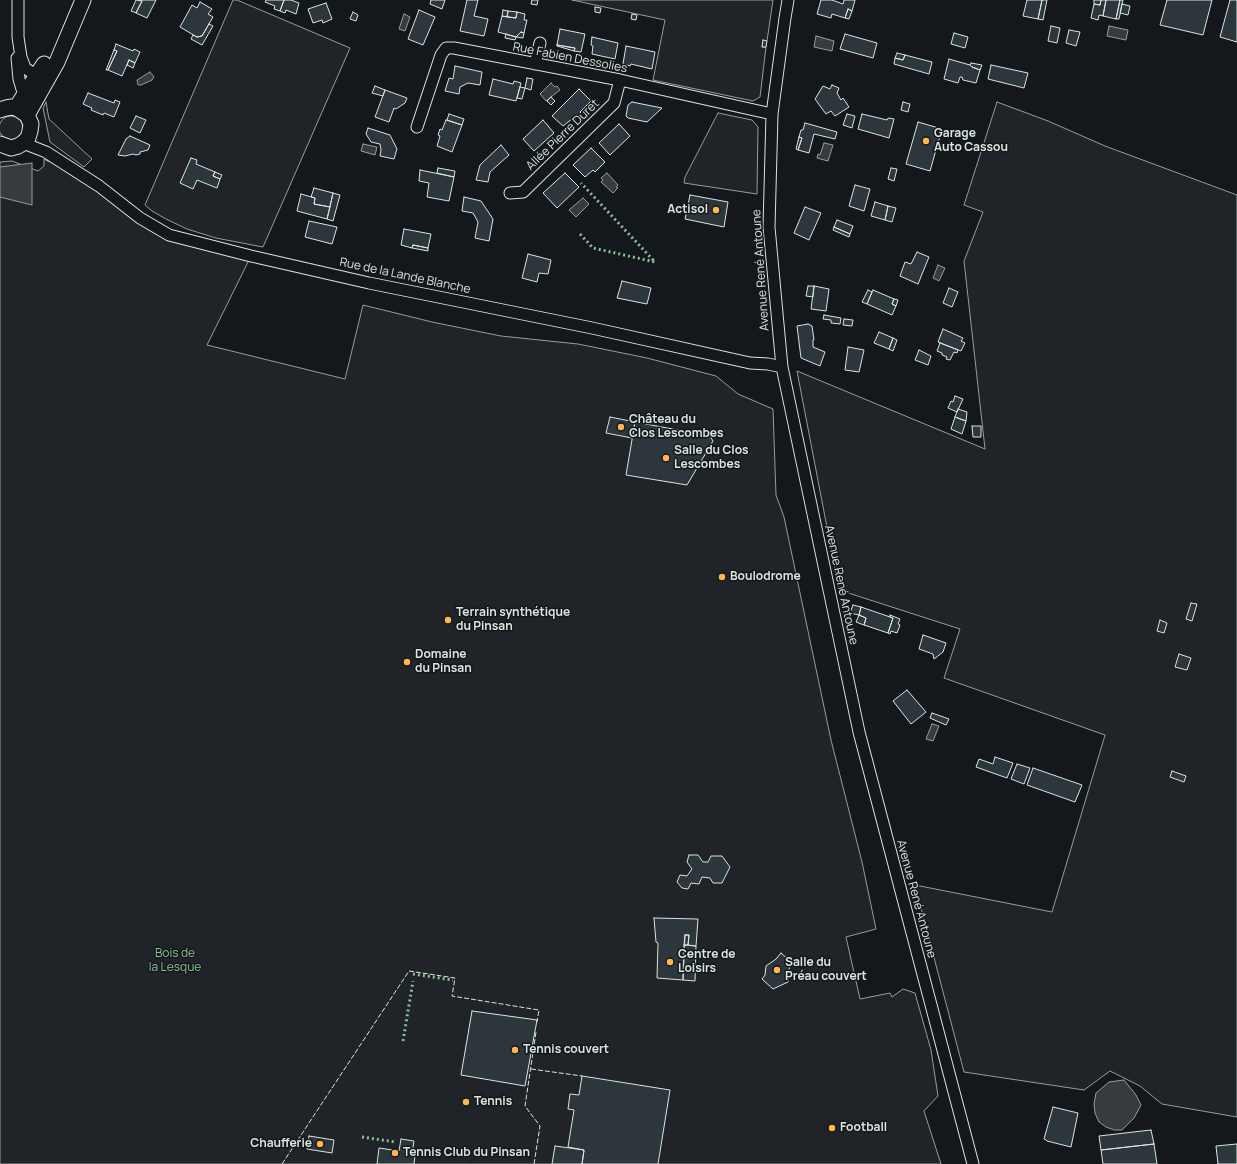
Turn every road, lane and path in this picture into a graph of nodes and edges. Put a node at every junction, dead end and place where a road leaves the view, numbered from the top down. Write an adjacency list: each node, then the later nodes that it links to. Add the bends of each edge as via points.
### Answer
1 (18, 0): 6 (street)
2 (83, 0): 4 (street)
3 (788, 0): 12 (street, Avenue René Antoune)
4 (73, 24): 8 (street); 10 (street, via 57,62)
5 (540, 43): 7 (street)
6 (20, 46): 8 (street, via 25,68); 10 (street, via 17,56)
7 (535, 64): 9 (street, Rue Fabien Dessolies); 13 (street, Rue Fabien Dessolies, via 446,48)
8 (37, 76): 10 (street)
9 (620, 80): 12 (street, Rue Fabien Dessolies); 16 (street, Allée Pierre Duret, via 614,103 523,192)
10 (22, 107): 11 (street); 14 (street, via 31,124)
11 (0, 110)
12 (772, 114): 17 (street, Avenue René Antoune, via 769,227)
13 (417, 127)
14 (27, 138): 15 (street, via 18,146 11,148); 17 (street, Rue de la Lande Blanche, via 99,186 140,218 169,235 369,283 750,363)
15 (0, 144)
16 (510, 193)
17 (782, 366): 18 (street, Avenue René Antoune, via 859,732)
18 (973, 1164)

